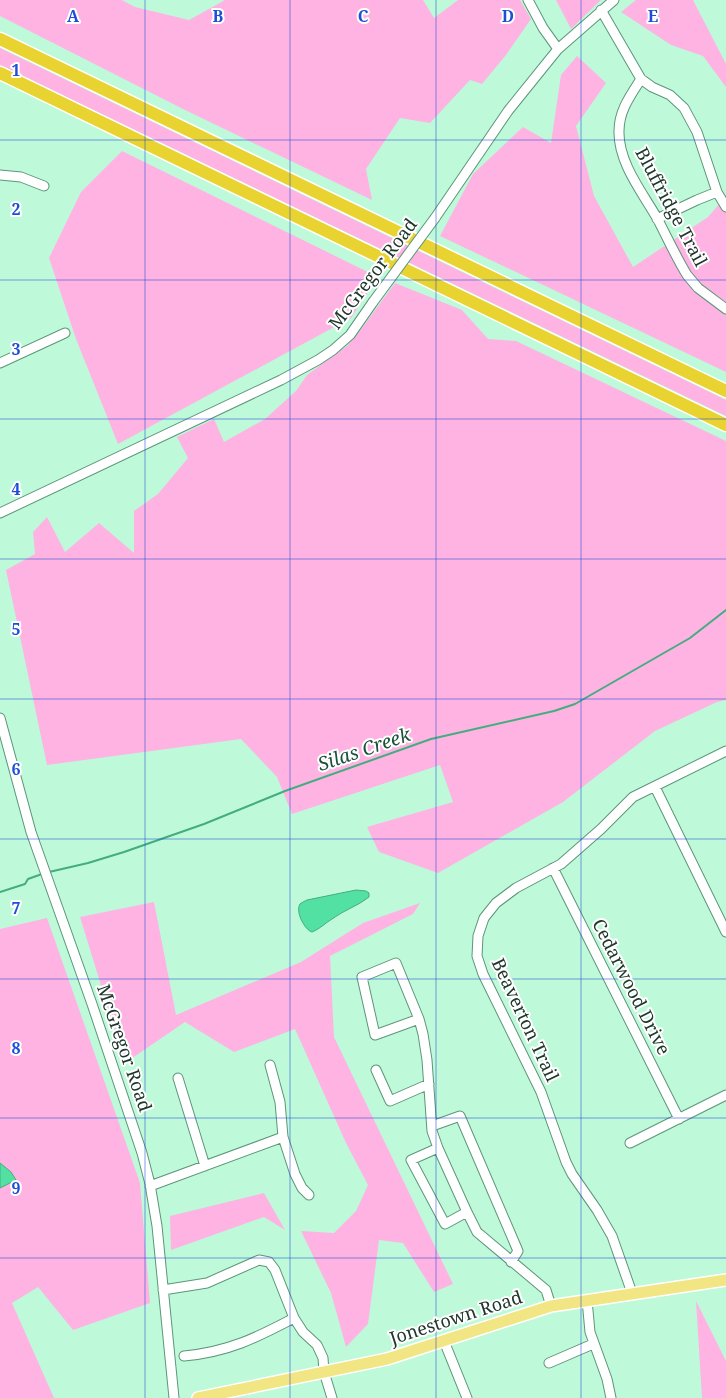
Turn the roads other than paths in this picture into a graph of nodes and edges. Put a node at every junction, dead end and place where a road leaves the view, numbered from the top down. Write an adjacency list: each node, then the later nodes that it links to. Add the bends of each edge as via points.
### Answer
1 (528, 0): 5 (street)
2 (614, 0): 3 (street, McGregor Road)
3 (601, 10): 5 (street, McGregor Road); 7 (street)
4 (0, 38): 16 (highway)
5 (558, 50): 18 (street, McGregor Road, bridge, via 508,111 350,335 318,360 272,384)
6 (0, 73): 17 (highway)
7 (641, 79): 10 (street, via 670,95 684,108 697,132); 12 (street, Bluffridge Trail, via 624,108 620,140 627,164)
8 (0, 175): 9 (street, via 21,177)
9 (44, 186)
10 (717, 192): 11 (street); 12 (street)
11 (726, 207)
12 (657, 219): 13 (street, Bluffridge Trail, via 687,275 698,288)
13 (726, 309)
14 (65, 332): 15 (street)
15 (0, 363)
16 (726, 391)
17 (726, 425)
18 (0, 513)
19 (0, 718): 36 (street, McGregor Road, via 31,832 98,1022)
20 (726, 751): 21 (street, Beaverton Trail)
21 (655, 787): 22 (street, Beaverton Trail, via 634,797); 23 (street)
22 (553, 868): 30 (street, Cedarwood Drive); 42 (street, Beaverton Trail, via 516,888 488,911 478,936 478,956 489,988 542,1092 566,1162 612,1236)
23 (726, 932)
24 (419, 1019): 24 (street, via 396,963 362,977 375,1036); 28 (street)
25 (270, 1065): 32 (street, via 280,1102)
26 (376, 1070): 28 (street, via 390,1101)
27 (178, 1078): 35 (street)
28 (429, 1084): 31 (street)
29 (726, 1096): 30 (street)
30 (679, 1119): 33 (street)
31 (432, 1126): 34 (street); 39 (street, via 460,1116 518,1251)
32 (283, 1137): 35 (street); 37 (street, via 295,1174)
33 (630, 1142)
34 (438, 1148): 38 (street); 38 (street, via 411,1160 445,1224)
35 (204, 1166): 36 (street)
36 (150, 1186): 41 (street, McGregor Road)
37 (309, 1195)
38 (467, 1212): 39 (street, via 477,1232)
39 (511, 1262): 44 (street, via 546,1290)
40 (726, 1280): 42 (main road, Jonestown Road)
41 (163, 1290): 45 (street, via 207,1283 259,1260 269,1262); 51 (street, McGregor Road)
42 (632, 1293): 43 (main road, Jonestown Road)
43 (588, 1300): 44 (main road, Jonestown Road); 47 (street)
44 (552, 1306): 46 (main road, Jonestown Road)
45 (294, 1318): 48 (street, via 255,1339 227,1349); 50 (street, via 303,1332 317,1344)
46 (444, 1341): 50 (main road, Jonestown Road, via 386,1359); 54 (street)
47 (593, 1344): 49 (street); 55 (street, via 605,1373)
48 (184, 1356)
49 (549, 1363)
50 (324, 1372): 52 (main road, Jonestown Road); 53 (street)
51 (174, 1398)
52 (198, 1398)
53 (332, 1398)
54 (467, 1398)
55 (610, 1398)

